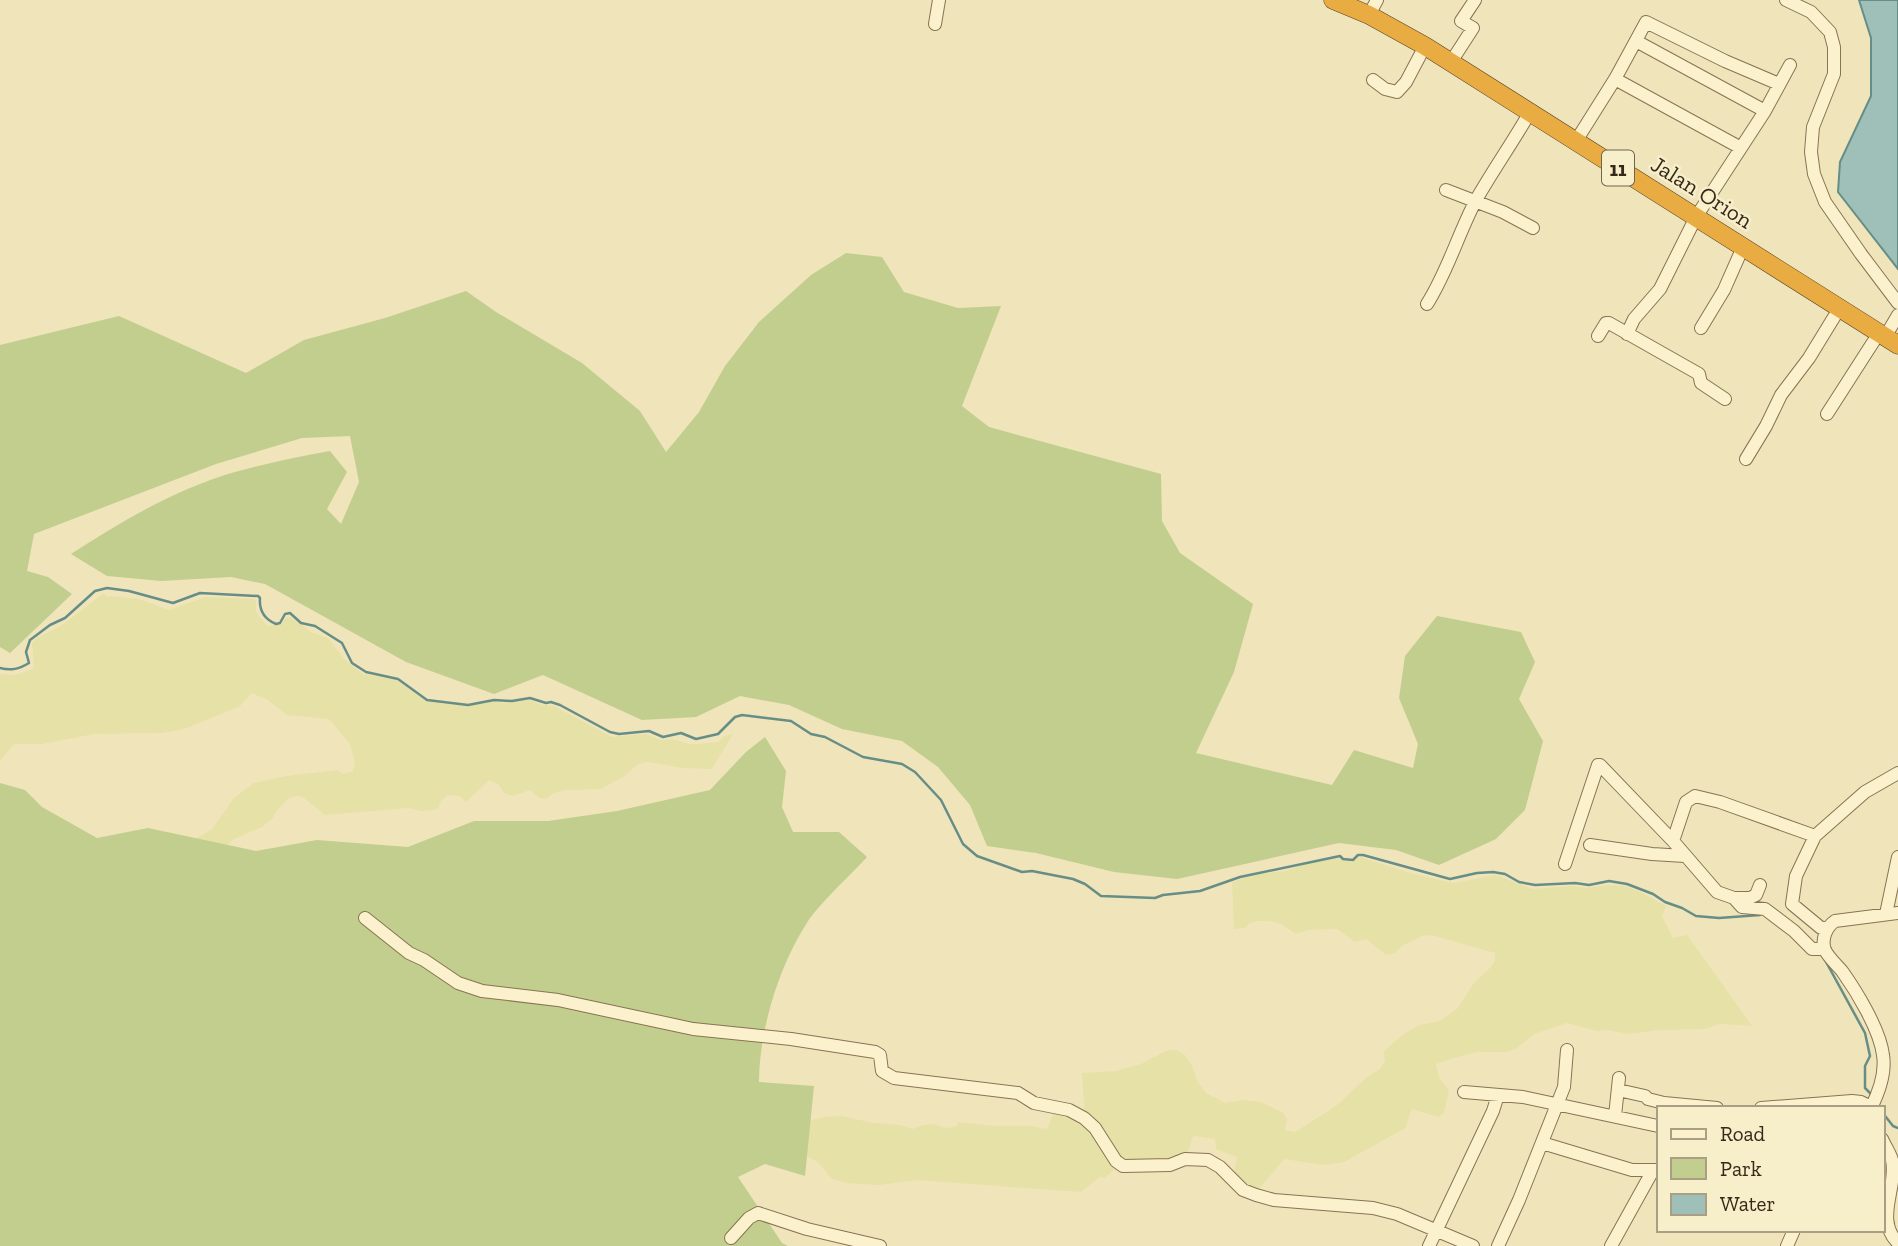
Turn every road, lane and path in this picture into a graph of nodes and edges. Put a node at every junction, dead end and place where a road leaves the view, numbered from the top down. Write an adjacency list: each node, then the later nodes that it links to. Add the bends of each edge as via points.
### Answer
1 (939, 0): 6 (street)
2 (1475, 0): 9 (street, via 1461,21 1473,28)
3 (1786, 0): 23 (street, via 1811,12 1830,32 1834,47 1833,74 1813,127 1814,174 1825,202)
4 (1342, 2): 5 (highway, Jalan Orion / 11)
5 (1373, 8): 8 (highway, Jalan Orion / 11)
6 (935, 24)
7 (1636, 41): 11 (street); 13 (street, via 1647,22); 14 (street)
8 (1425, 46): 9 (highway, Jalan Orion / 11); 12 (street, via 1397,92)
9 (1451, 62): 15 (highway, Jalan Orion / 11)
10 (1790, 65): 13 (street)
11 (1615, 79): 16 (street); 17 (street)
12 (1373, 80)
13 (1779, 83): 14 (street)
14 (1765, 111): 17 (street)
15 (1530, 112): 16 (highway, Jalan Orion / 11); 19 (street)
16 (1576, 141): 20 (highway, Jalan Orion / 11)
17 (1741, 148): 20 (street)
18 (1446, 190): 19 (street)
19 (1475, 202): 21 (street); 24 (street)
20 (1696, 217): 22 (highway, Jalan Orion / 11); 28 (street, via 1660,289)
21 (1533, 228)
22 (1744, 247): 25 (highway, Jalan Orion / 11); 27 (street)
23 (1898, 303)
24 (1427, 304)
25 (1839, 309): 30 (highway, Jalan Orion / 11); 33 (street, via 1781,395)
26 (1898, 315): 30 (street)
27 (1701, 328)
28 (1627, 334): 29 (street, via 1605,323); 31 (street, via 1699,374 1701,383)
29 (1598, 336)
30 (1888, 339): 32 (street)
31 (1725, 399)
32 (1827, 414)
33 (1746, 459)
34 (1898, 773): 35 (street, via 1865,792)
35 (1815, 836): 36 (street, via 1695,796 1686,802); 45 (street, via 1797,876 1791,904)
36 (1673, 841): 38 (street); 40 (street, via 1599,765)
37 (1590, 845): 38 (street)
38 (1685, 856): 42 (street, via 1717,892)
39 (1898, 858): 43 (street)
40 (1565, 864)
41 (1760, 885): 42 (street, via 1754,897)
42 (1734, 898): 46 (street, via 1742,907 1765,909)
43 (1892, 914): 45 (street, via 1835,921)
44 (365, 918): 60 (street, via 409,953 458,983 482,991 558,1000 694,1029 875,1052 880,1055 882,1071 894,1078 1020,1093 1034,1104 1069,1110 1090,1123 1123,1166 1209,1160 1243,1190 1256,1195 1373,1208)
45 (1827, 928): 46 (street)
46 (1820, 949): 50 (street, via 1843,973 1883,1050)
47 (1567, 1050): 51 (street)
48 (1464, 1092): 49 (street)
49 (1498, 1094): 51 (street); 60 (street)
50 (1874, 1102): 53 (street)
51 (1558, 1105): 54 (street); 57 (street)
52 (1691, 1106): 54 (street, via 1648,1099 1619,1084)
53 (1787, 1106)
54 (1615, 1116): 55 (street)
55 (1657, 1126)
56 (1884, 1142): 58 (street)
57 (1542, 1143): 59 (street, via 1632,1170); 66 (street)
58 (1895, 1160): 62 (street, via 1888,1228)
59 (1655, 1171): 67 (street)
60 (1437, 1229): 64 (street); 65 (street)
61 (731, 1238): 63 (street, via 758,1213)
62 (1898, 1242)
63 (880, 1246)
64 (1429, 1246)
65 (1473, 1246)
66 (1498, 1246)
67 (1611, 1246)

